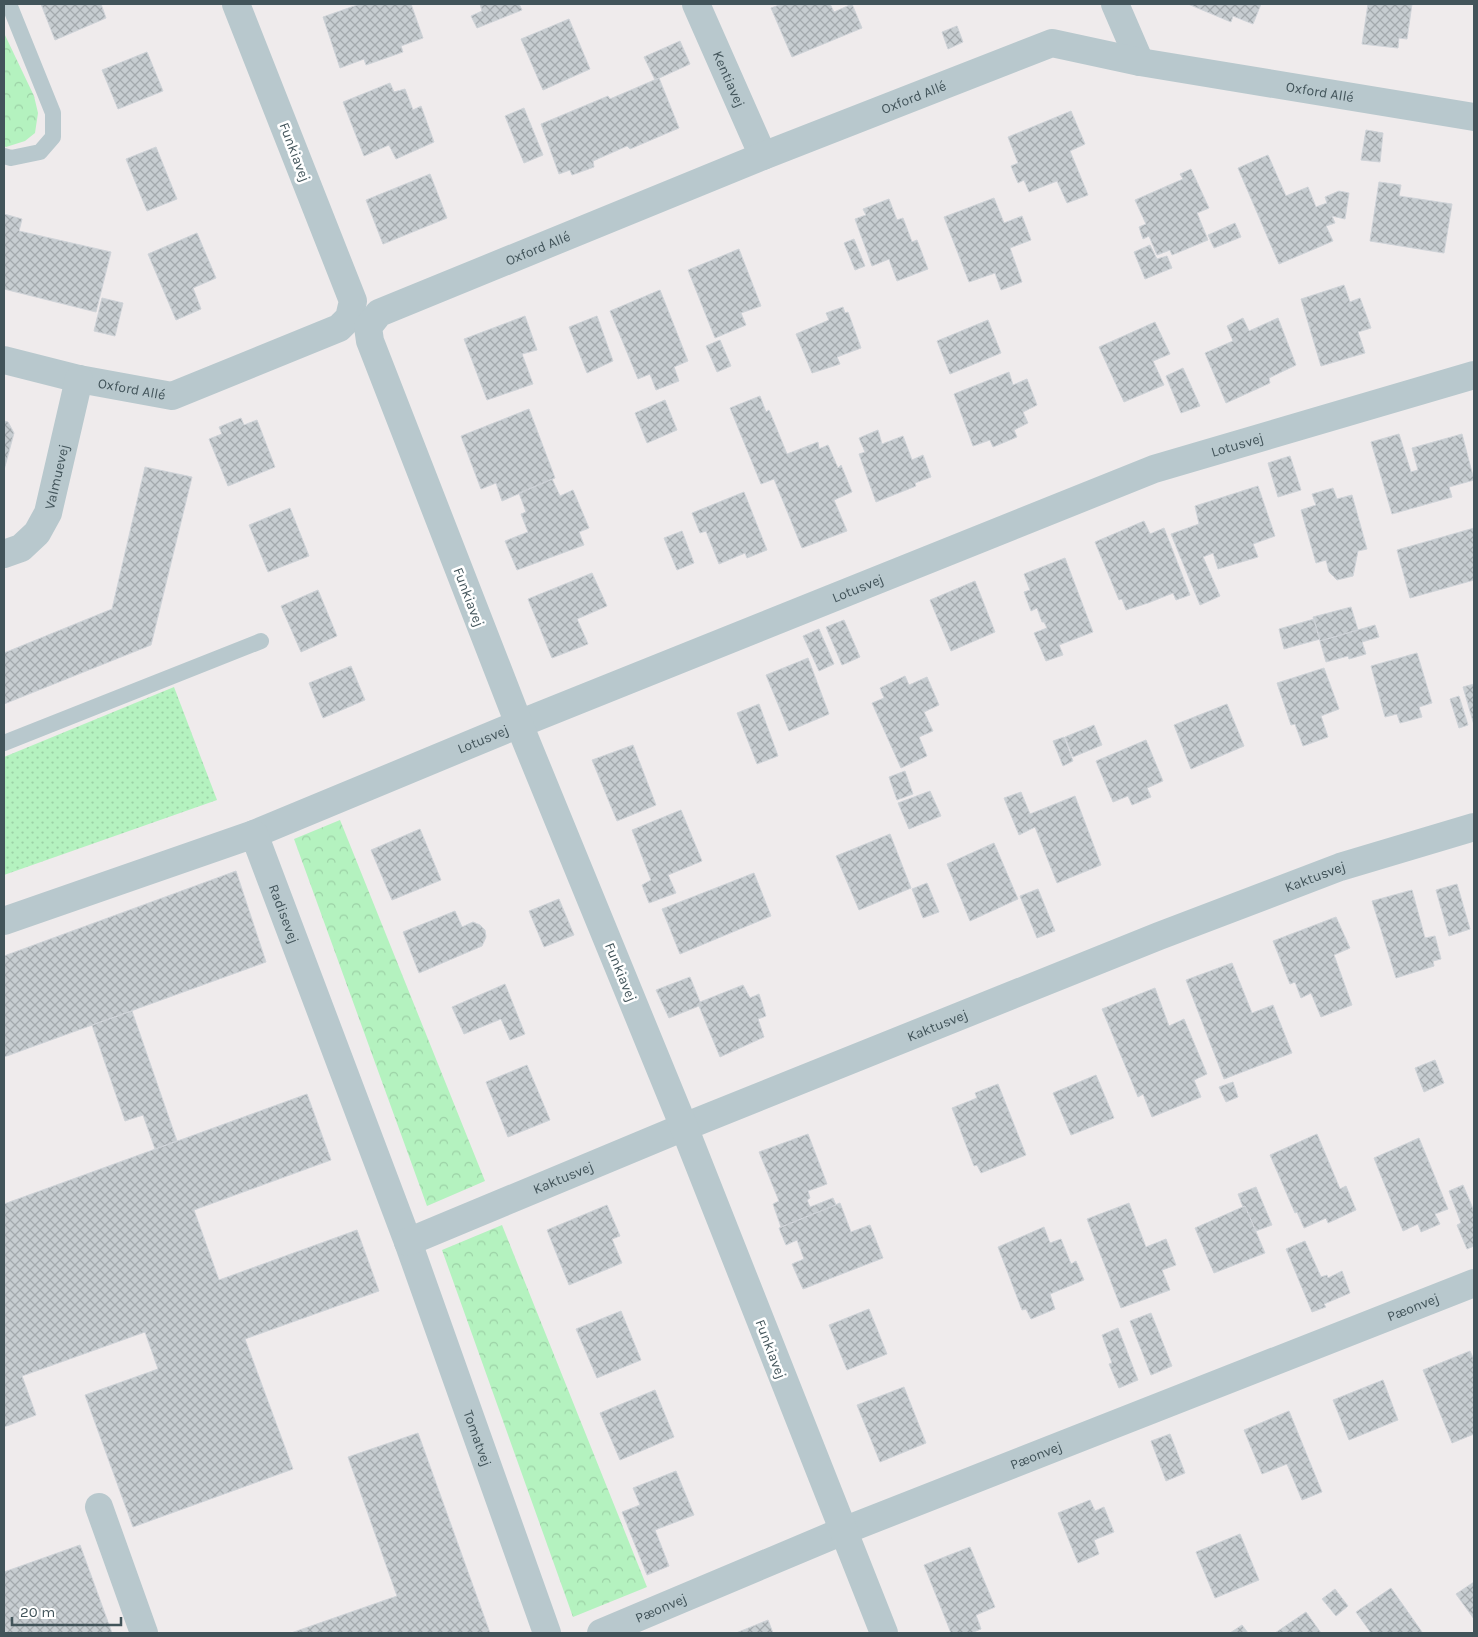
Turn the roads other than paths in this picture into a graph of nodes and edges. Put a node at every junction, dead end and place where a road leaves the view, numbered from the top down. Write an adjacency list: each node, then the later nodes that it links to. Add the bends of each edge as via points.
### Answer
1 (9, 4): 7 (lane, via 53,113 53,137 40,152 11,158)
2 (236, 4): 9 (street, Funkiavej)
3 (696, 4): 8 (street, Kentiavej)
4 (1115, 4): 5 (street)
5 (1140, 62): 6 (street, Oxford Allé); 8 (street, Oxford Allé, via 1052,43)
6 (1474, 117)
7 (4, 156)
8 (763, 156): 10 (street, Oxford Allé)
9 (353, 301): 13 (street, Oxford Allé, via 348,318 339,328 172,396)
10 (379, 313): 16 (street, Funkiavej, via 368,327 370,341)
11 (4, 360): 13 (street, Oxford Allé)
12 (1474, 375): 16 (street, Lotusvej, via 1154,469)
13 (79, 379): 14 (street, Valmuevej, via 48,513 37,533 21,548)
14 (4, 554)
15 (261, 641): 17 (lane)
16 (519, 724): 19 (street, Lotusvej); 21 (street, Funkiavej)
17 (4, 743)
18 (1474, 827): 21 (street, Kaktusvej, via 1331,871 1159,936)
19 (254, 834): 20 (street); 22 (street, Radisevej)
20 (4, 921)
21 (684, 1127): 22 (street, Kaktusvej); 25 (street, Funkiavej)
22 (408, 1242): 27 (street, Tomatvej)
23 (1474, 1283): 25 (street, Pæonvej)
24 (100, 1507): 26 (street)
25 (843, 1532): 28 (street, Pæonvej); 29 (street, Funkiavej)
26 (144, 1633)
27 (547, 1633)
28 (601, 1633)
29 (884, 1633)

